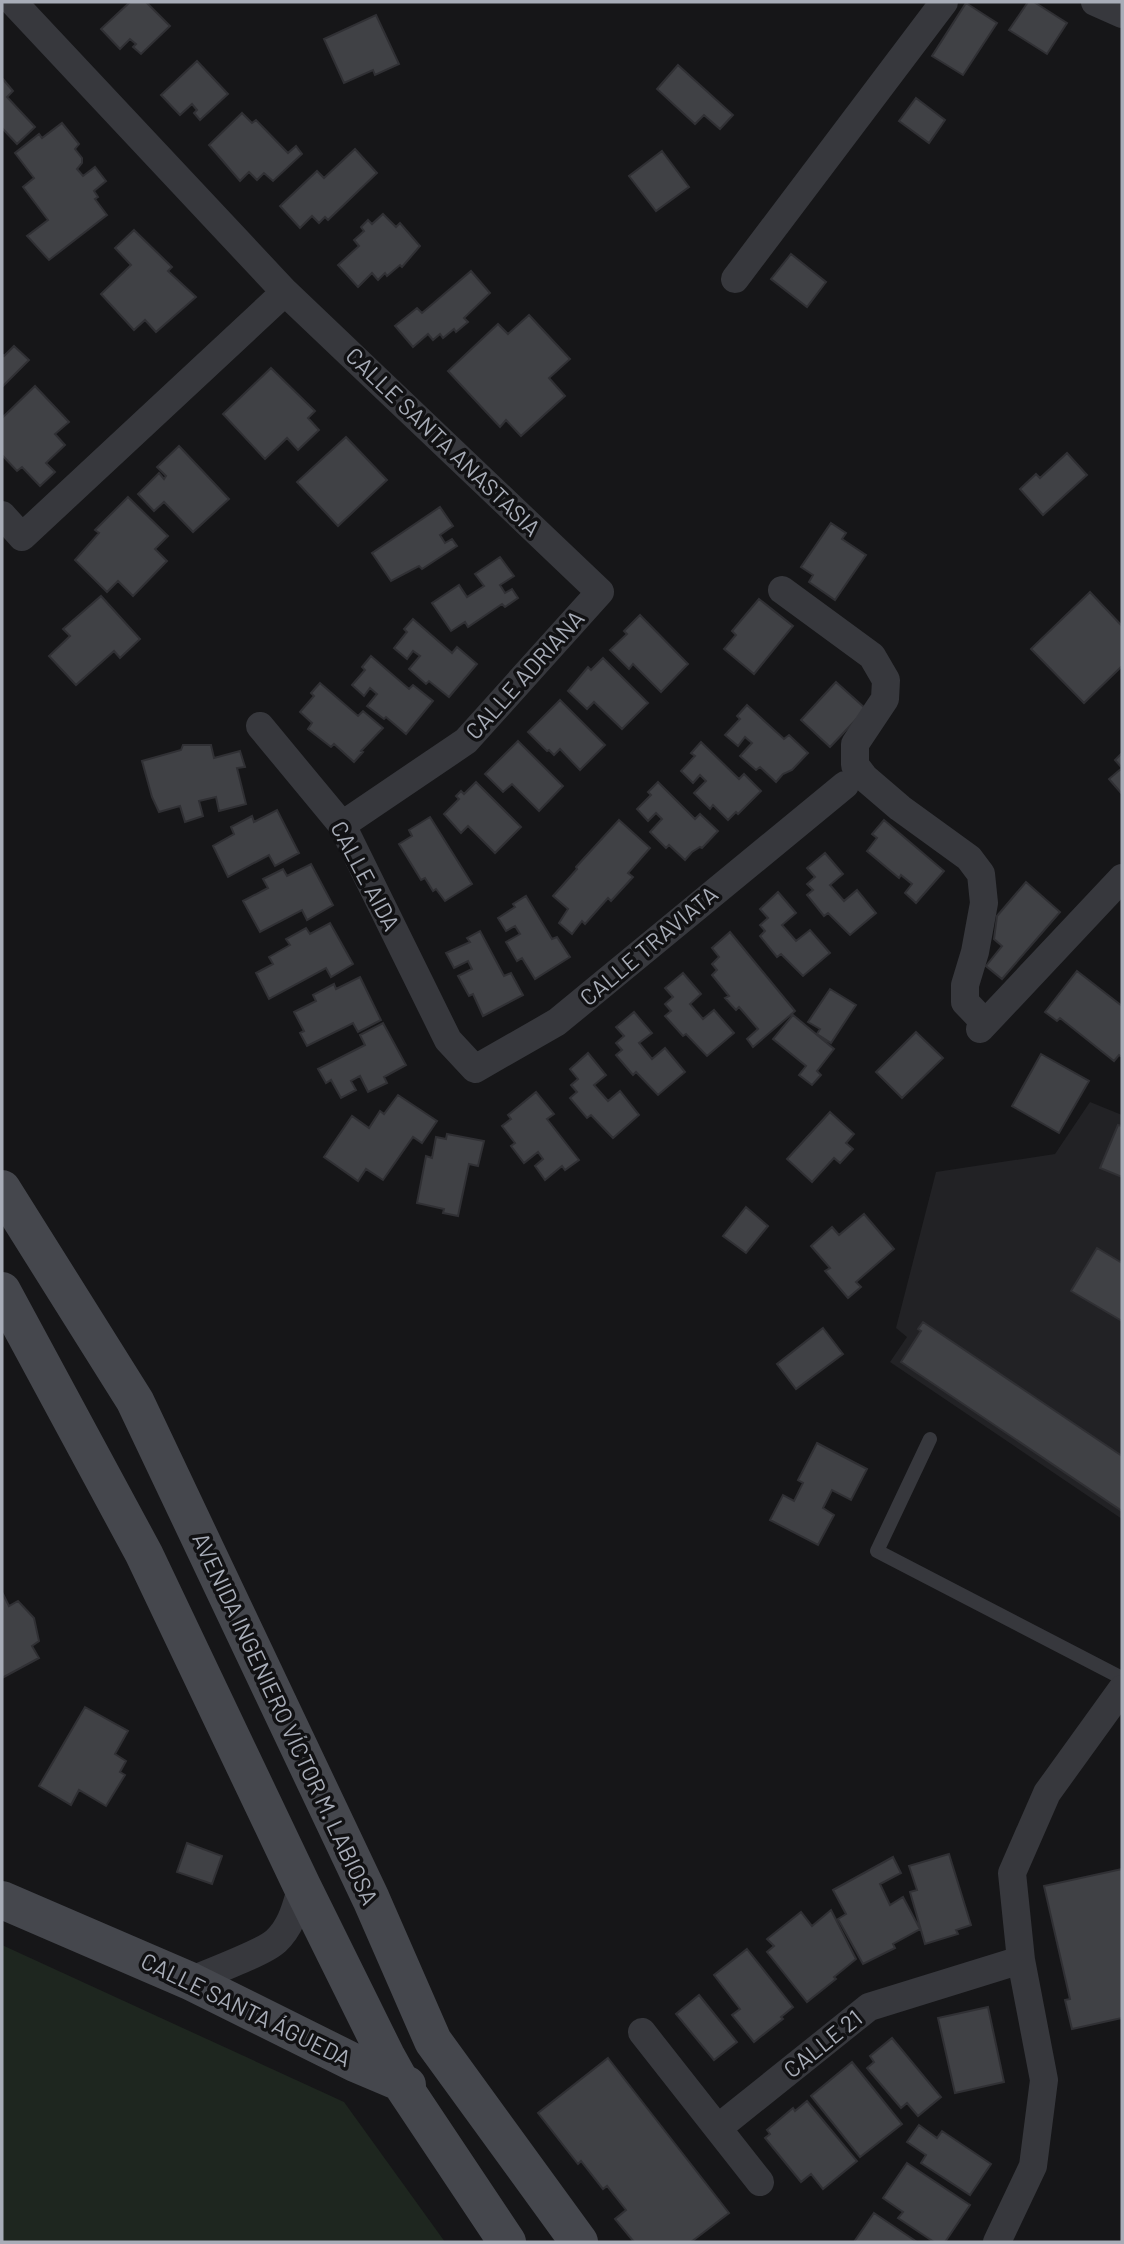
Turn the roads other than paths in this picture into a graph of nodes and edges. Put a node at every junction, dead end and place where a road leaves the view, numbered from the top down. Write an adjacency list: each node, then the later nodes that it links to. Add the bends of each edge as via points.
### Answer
1 (13, 2): 6 (street, CALLE SANTA ANASTASIA)
2 (944, 2): 5 (street)
3 (1094, 2): 4 (street)
4 (1122, 14)
5 (735, 279)
6 (285, 292): 7 (street, via 22,537); 9 (street, CALLE SANTA ANASTASIA)
7 (2, 514)
8 (782, 590): 13 (street, via 872,656 886,680 885,699 855,744 855,765 864,778 969,858 981,874 984,903 965,1002 982,1026)
9 (600, 592): 12 (street, CALLE ADRIANA, via 466,741)
10 (260, 726): 12 (street, CALLE AIDA)
11 (845, 785): 14 (street, CALLE TRAVIATA, via 558,1022 475,1069)
12 (342, 825): 14 (street, CALLE AIDA)
13 (1122, 878)
14 (448, 1040)
15 (2, 1189): 26 (main road, AVENIDA INGENIERO VÍCTOR M. LABIOSA, via 135,1401 371,1899 433,2041)
16 (2, 1291): 20 (main road, via 144,1554)
17 (930, 1439): 18 (lane, via 877,1551)
18 (1122, 1678)
19 (1122, 1689): 22 (street, via 1048,1793 1012,1873)
20 (302, 1886): 23 (street, via 294,1915 274,1944); 25 (main road)
21 (2, 1900): 23 (main road, CALLE SANTA ÁGUEDA)
22 (1021, 1960): 27 (street, CALLE 21, via 869,2007); 31 (street, via 1044,2080 1033,2166)
23 (190, 1981): 25 (main road, CALLE SANTA ÁGUEDA)
24 (642, 2032): 27 (street)
25 (401, 2083): 26 (main road, CALLE SANTA ÁGUEDA); 29 (main road)
26 (491, 2121): 30 (main road, AVENIDA INGENIERO VÍCTOR M. LABIOSA)
27 (718, 2128): 28 (street)
28 (760, 2182)
29 (507, 2242)
30 (579, 2242)
31 (997, 2242)

